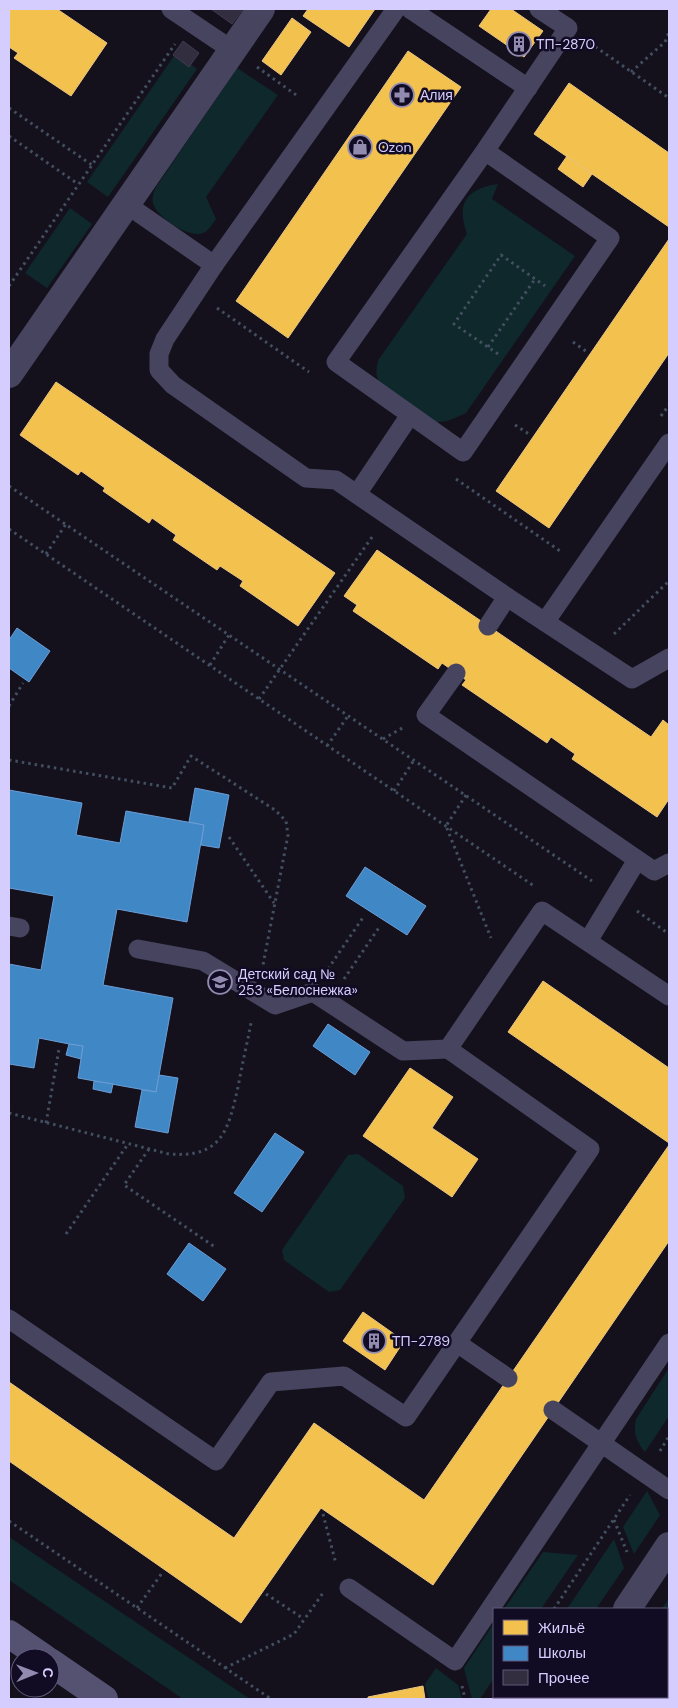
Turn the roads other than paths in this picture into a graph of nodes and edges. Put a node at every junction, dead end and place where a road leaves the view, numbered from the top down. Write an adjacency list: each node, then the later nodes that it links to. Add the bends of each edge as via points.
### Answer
1 (171, 9): 6 (lane)
2 (260, 9): 6 (street)
3 (396, 9): 10 (lane)
4 (410, 9): 7 (lane)
5 (539, 9): 7 (lane, via 568,28)
6 (232, 50): 9 (street)
7 (528, 88): 8 (lane)
8 (485, 151): 12 (lane, via 336,362); 12 (lane, via 610,238 463,452)
9 (126, 204): 10 (lane); 11 (street)
10 (214, 266): 14 (lane, via 164,338 159,370 173,386 306,478 336,480)
11 (9, 374)
12 (410, 415): 14 (lane)
13 (669, 443): 16 (lane)
14 (356, 494): 15 (lane)
15 (507, 597): 16 (lane); 17 (lane)
16 (545, 622): 18 (lane, via 632,679)
17 (488, 626)
18 (669, 658)
19 (456, 673): 20 (lane, via 426,715)
20 (637, 860): 21 (lane, via 654,871); 22 (lane)
21 (669, 863)
22 (588, 941): 24 (lane); 25 (lane, via 542,911)
23 (138, 949): 25 (lane, via 203,961 274,1004 320,997 403,1051)
24 (669, 996)
25 (448, 1049): 27 (lane, via 590,1150)
26 (9, 1320): 27 (lane, via 216,1461 271,1382 344,1376 406,1417)
27 (457, 1343): 29 (lane)
28 (669, 1343): 31 (lane)
29 (508, 1378)
30 (553, 1410): 31 (lane)
31 (602, 1444): 32 (lane); 34 (lane, via 455,1661)
32 (669, 1490)
33 (669, 1546): 35 (street)
34 (349, 1588)
35 (628, 1608)
36 (9, 1634): 37 (street)
37 (29, 1648)
38 (60, 1669): 39 (street)
39 (104, 1699)

